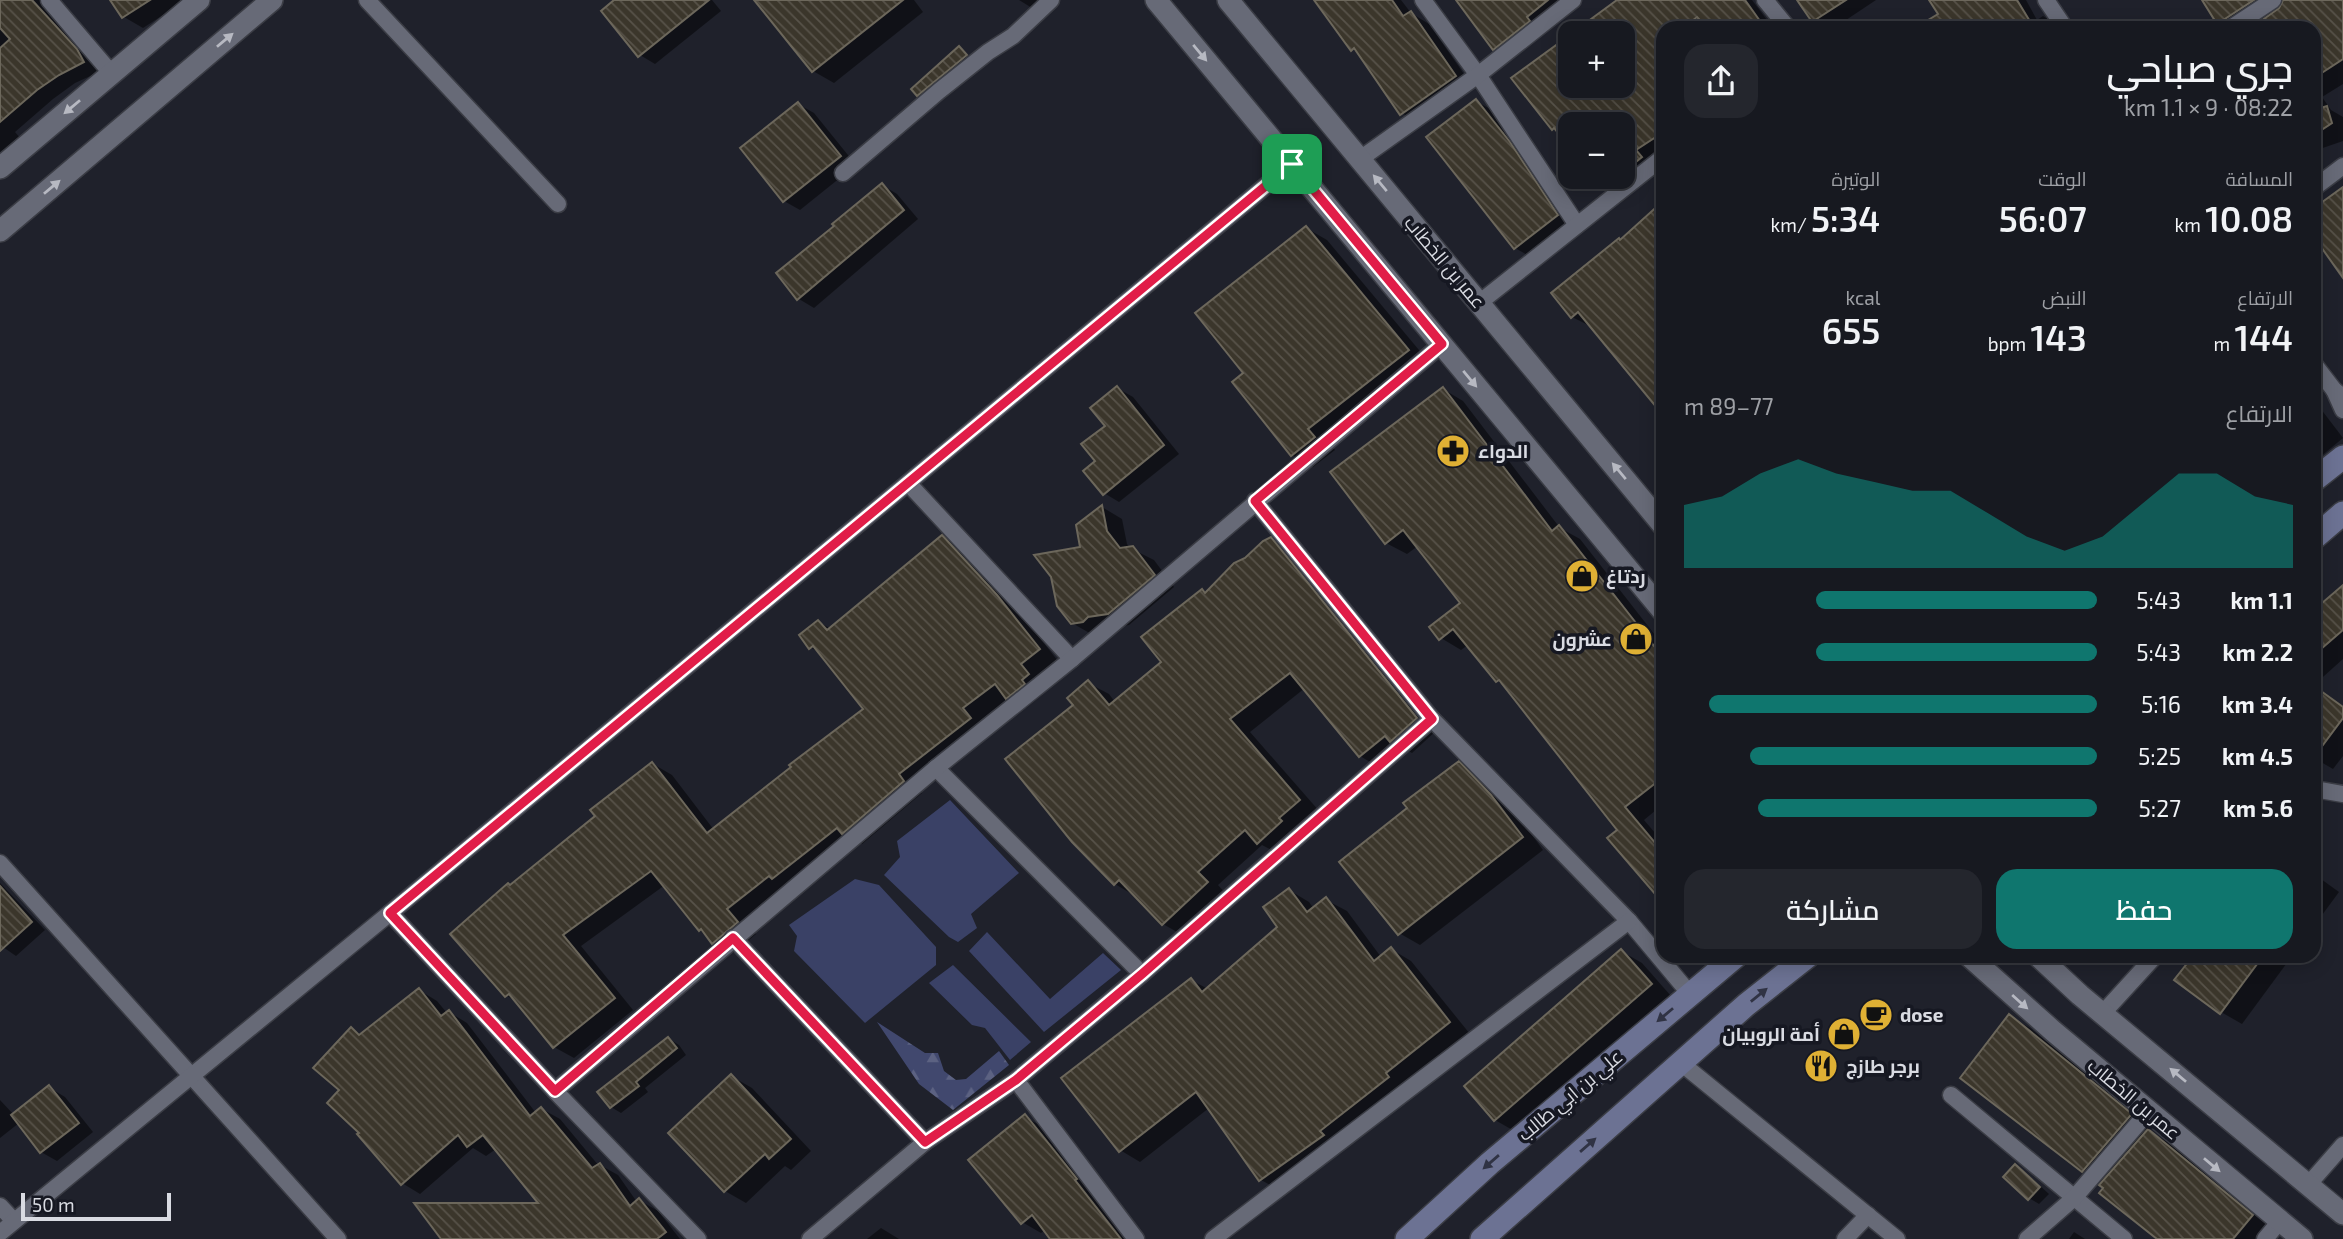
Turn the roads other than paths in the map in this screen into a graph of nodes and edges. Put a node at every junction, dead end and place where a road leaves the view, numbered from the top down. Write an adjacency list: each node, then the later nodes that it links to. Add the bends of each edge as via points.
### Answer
1 (49, 0): 16 (street)
2 (199, 0): 16 (street)
3 (272, 0): 27 (street, one-way to 3)
4 (367, 0): 25 (street)
5 (1051, 0): 23 (street)
6 (1156, 0): 20 (street, one-way to 20)
7 (1228, 0): 18 (street, عمر بن الخطاب)
8 (1423, 0): 17 (street)
9 (1573, 0): 17 (street)
10 (1765, 0): 13 (street)
11 (2046, 0): 14 (street)
12 (2273, 0): 15 (street)
13 (1782, 21)
14 (2060, 21)
15 (2242, 21)
16 (112, 74): 22 (street, one-way to 22)
17 (1478, 75): 18 (street); 26 (street)
18 (1360, 159): 28 (street, عمر بن الخطاب, one-way to 18)
19 (1656, 163): 26 (street)
20 (1292, 164): 29 (street); 35 (street)
21 (2343, 166): 24 (street)
22 (0, 168)
23 (843, 173)
24 (2321, 183)
25 (558, 204)
26 (1577, 225): 28 (street)
27 (0, 231)
28 (1479, 303): 37 (street, عمر بن الخطاب, one-way to 28)
29 (1442, 344): 36 (street); 40 (street, one-way to 40)
30 (2321, 372): 31 (street)
31 (2338, 393): 32 (street)
32 (2343, 410)
33 (2343, 457): 34 (main road)
34 (2321, 474)
35 (908, 483): 41 (street); 47 (street)
36 (1255, 501): 41 (street); 42 (street)
37 (1656, 513)
38 (2343, 513): 39 (main road)
39 (2321, 532)
40 (1656, 603)
41 (1072, 659): 43 (street)
42 (1432, 719): 48 (street); 57 (street)
43 (936, 768): 49 (street); 57 (street)
44 (2321, 790): 45 (street)
45 (2343, 794)
46 (0, 863): 61 (street)
47 (390, 913): 61 (street); 63 (street)
48 (1629, 921): 50 (street); 80 (street)
49 (733, 938): 63 (street); 66 (street)
50 (1656, 953)
51 (1664, 963): 58 (street)
52 (1728, 963): 58 (main road, علي بن ابي طالب)
53 (1799, 963): 60 (main road, one-way to 53)
54 (1977, 963): 65 (street, عمر بن الخطاب, one-way to 65)
55 (2046, 963): 59 (street)
56 (2149, 963): 59 (street)
57 (1142, 974): 62 (street)
58 (1690, 994): 81 (main road, علي بن ابي طالب, one-way to 81)
59 (2103, 1013): 68 (street, one-way to 59)
60 (1681, 1063): 72 (street); 82 (main road, one-way to 60)
61 (192, 1076): 73 (street); 76 (street)
62 (1016, 1080): 66 (street); 79 (street)
63 (555, 1091): 77 (street)
64 (1951, 1095): 69 (street)
65 (2148, 1112): 69 (street); 74 (street, عمر بن الخطاب, one-way to 74)
66 (925, 1142): 78 (street)
67 (2343, 1145): 68 (street)
68 (2308, 1185): 71 (street)
69 (2074, 1198): 85 (street); 86 (street)
70 (0, 1206): 73 (street)
71 (2343, 1214)
72 (1868, 1215): 83 (street); 84 (street)
73 (14, 1221): 75 (street)
74 (2280, 1221): 87 (street); 88 (street, عمر بن الخطاب)
75 (0, 1233)
76 (338, 1239)
77 (698, 1239)
78 (810, 1239)
79 (1136, 1239)
80 (1213, 1239)
81 (1407, 1239)
82 (1482, 1239)
83 (1845, 1239)
84 (1897, 1239)
85 (2027, 1239)
86 (2124, 1239)
87 (2265, 1239)
88 (2302, 1239)

